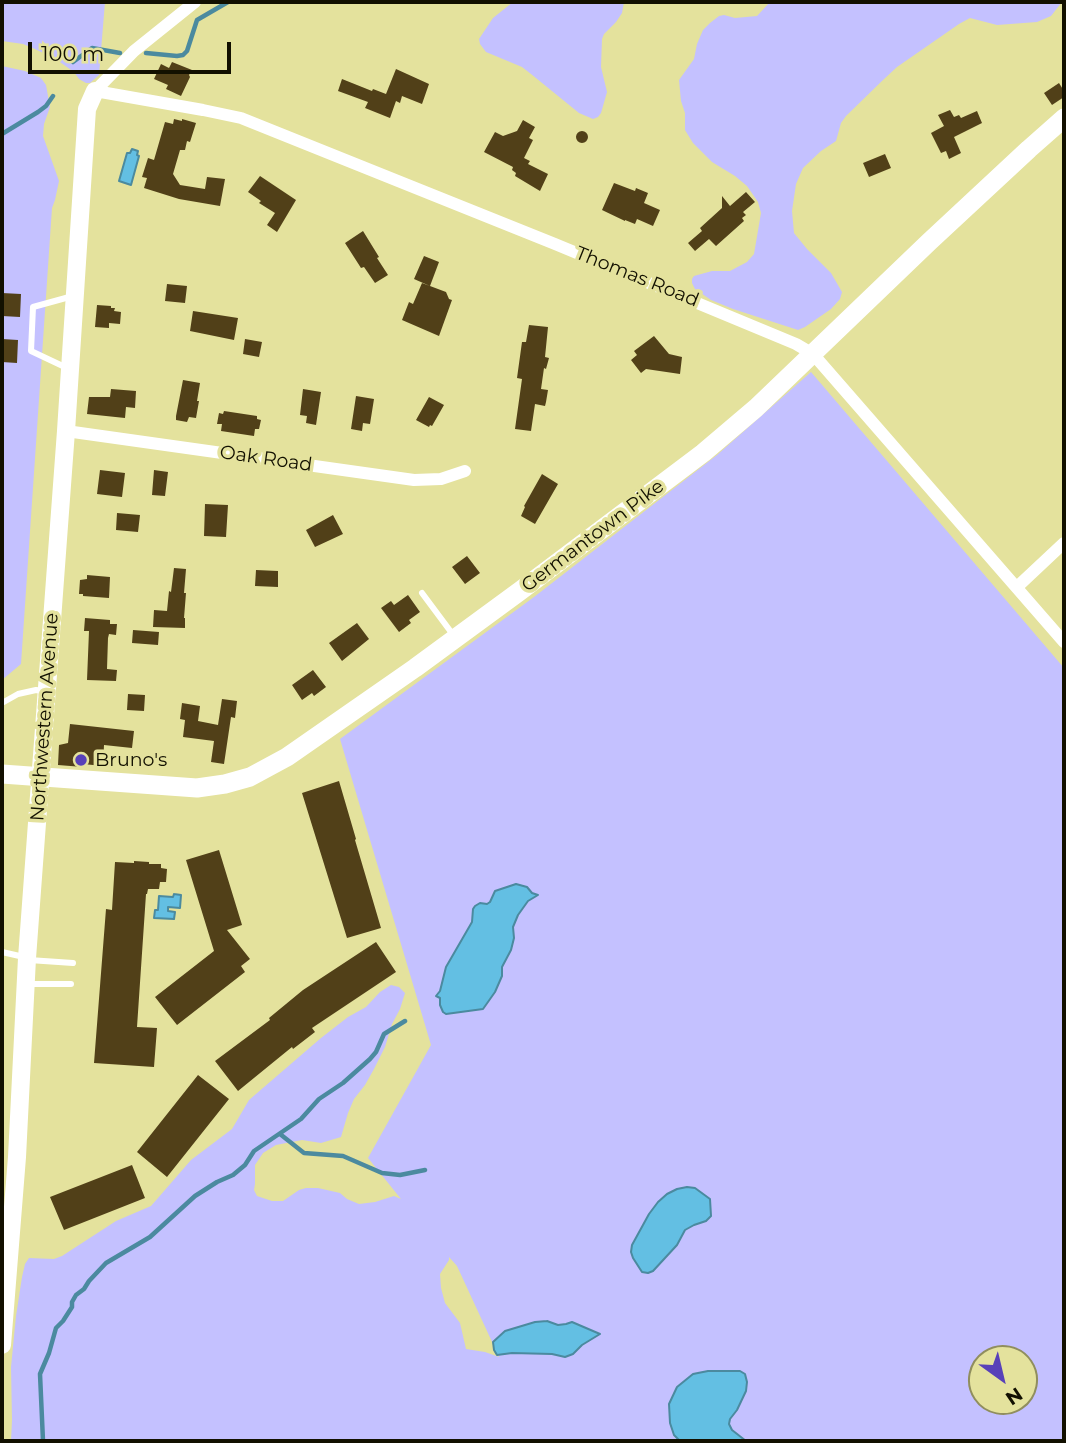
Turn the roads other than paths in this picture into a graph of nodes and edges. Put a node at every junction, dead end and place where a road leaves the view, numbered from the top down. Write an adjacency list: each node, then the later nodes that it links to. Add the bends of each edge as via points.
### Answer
1 (195, 2): 2 (street, via 134,51)
2 (95, 91): 4 (street, Northwestern Avenue, via 88,109); 5 (street, Thomas Road, via 254,123)
3 (1064, 118): 5 (main road, Germantown Pike)
4 (75, 295): 6 (street, Northwestern Avenue); 6 (lane, via 33,307 31,351)
5 (813, 354): 10 (street, Thomas Road); 12 (main road, Germantown Pike, via 703,453)
6 (71, 369): 7 (street, Northwestern Avenue)
7 (66, 431): 8 (street, Oak Road, via 414,480 441,479); 14 (street, Northwestern Avenue)
8 (465, 471)
9 (1064, 543): 10 (street)
10 (1017, 587): 13 (street, Thomas Road)
11 (422, 593): 12 (lane)
12 (455, 638): 17 (main road, Germantown Pike, via 287,757 237,781 197,788)
13 (1064, 642)
14 (48, 691): 15 (lane, via 18,694); 17 (street, Northwestern Avenue)
15 (2, 703)
16 (2, 774): 17 (main road, Germantown Pike)
17 (40, 777): 19 (street, Northwestern Avenue)
18 (2, 952): 19 (lane)
19 (27, 959): 20 (lane); 22 (street, Northwestern Avenue)
20 (73, 963)
21 (71, 984): 22 (lane)
22 (26, 985): 23 (street, Northwestern Avenue, via 18,1157)
23 (7, 1213): 24 (street, Northwestern Avenue)
24 (2, 1345)

